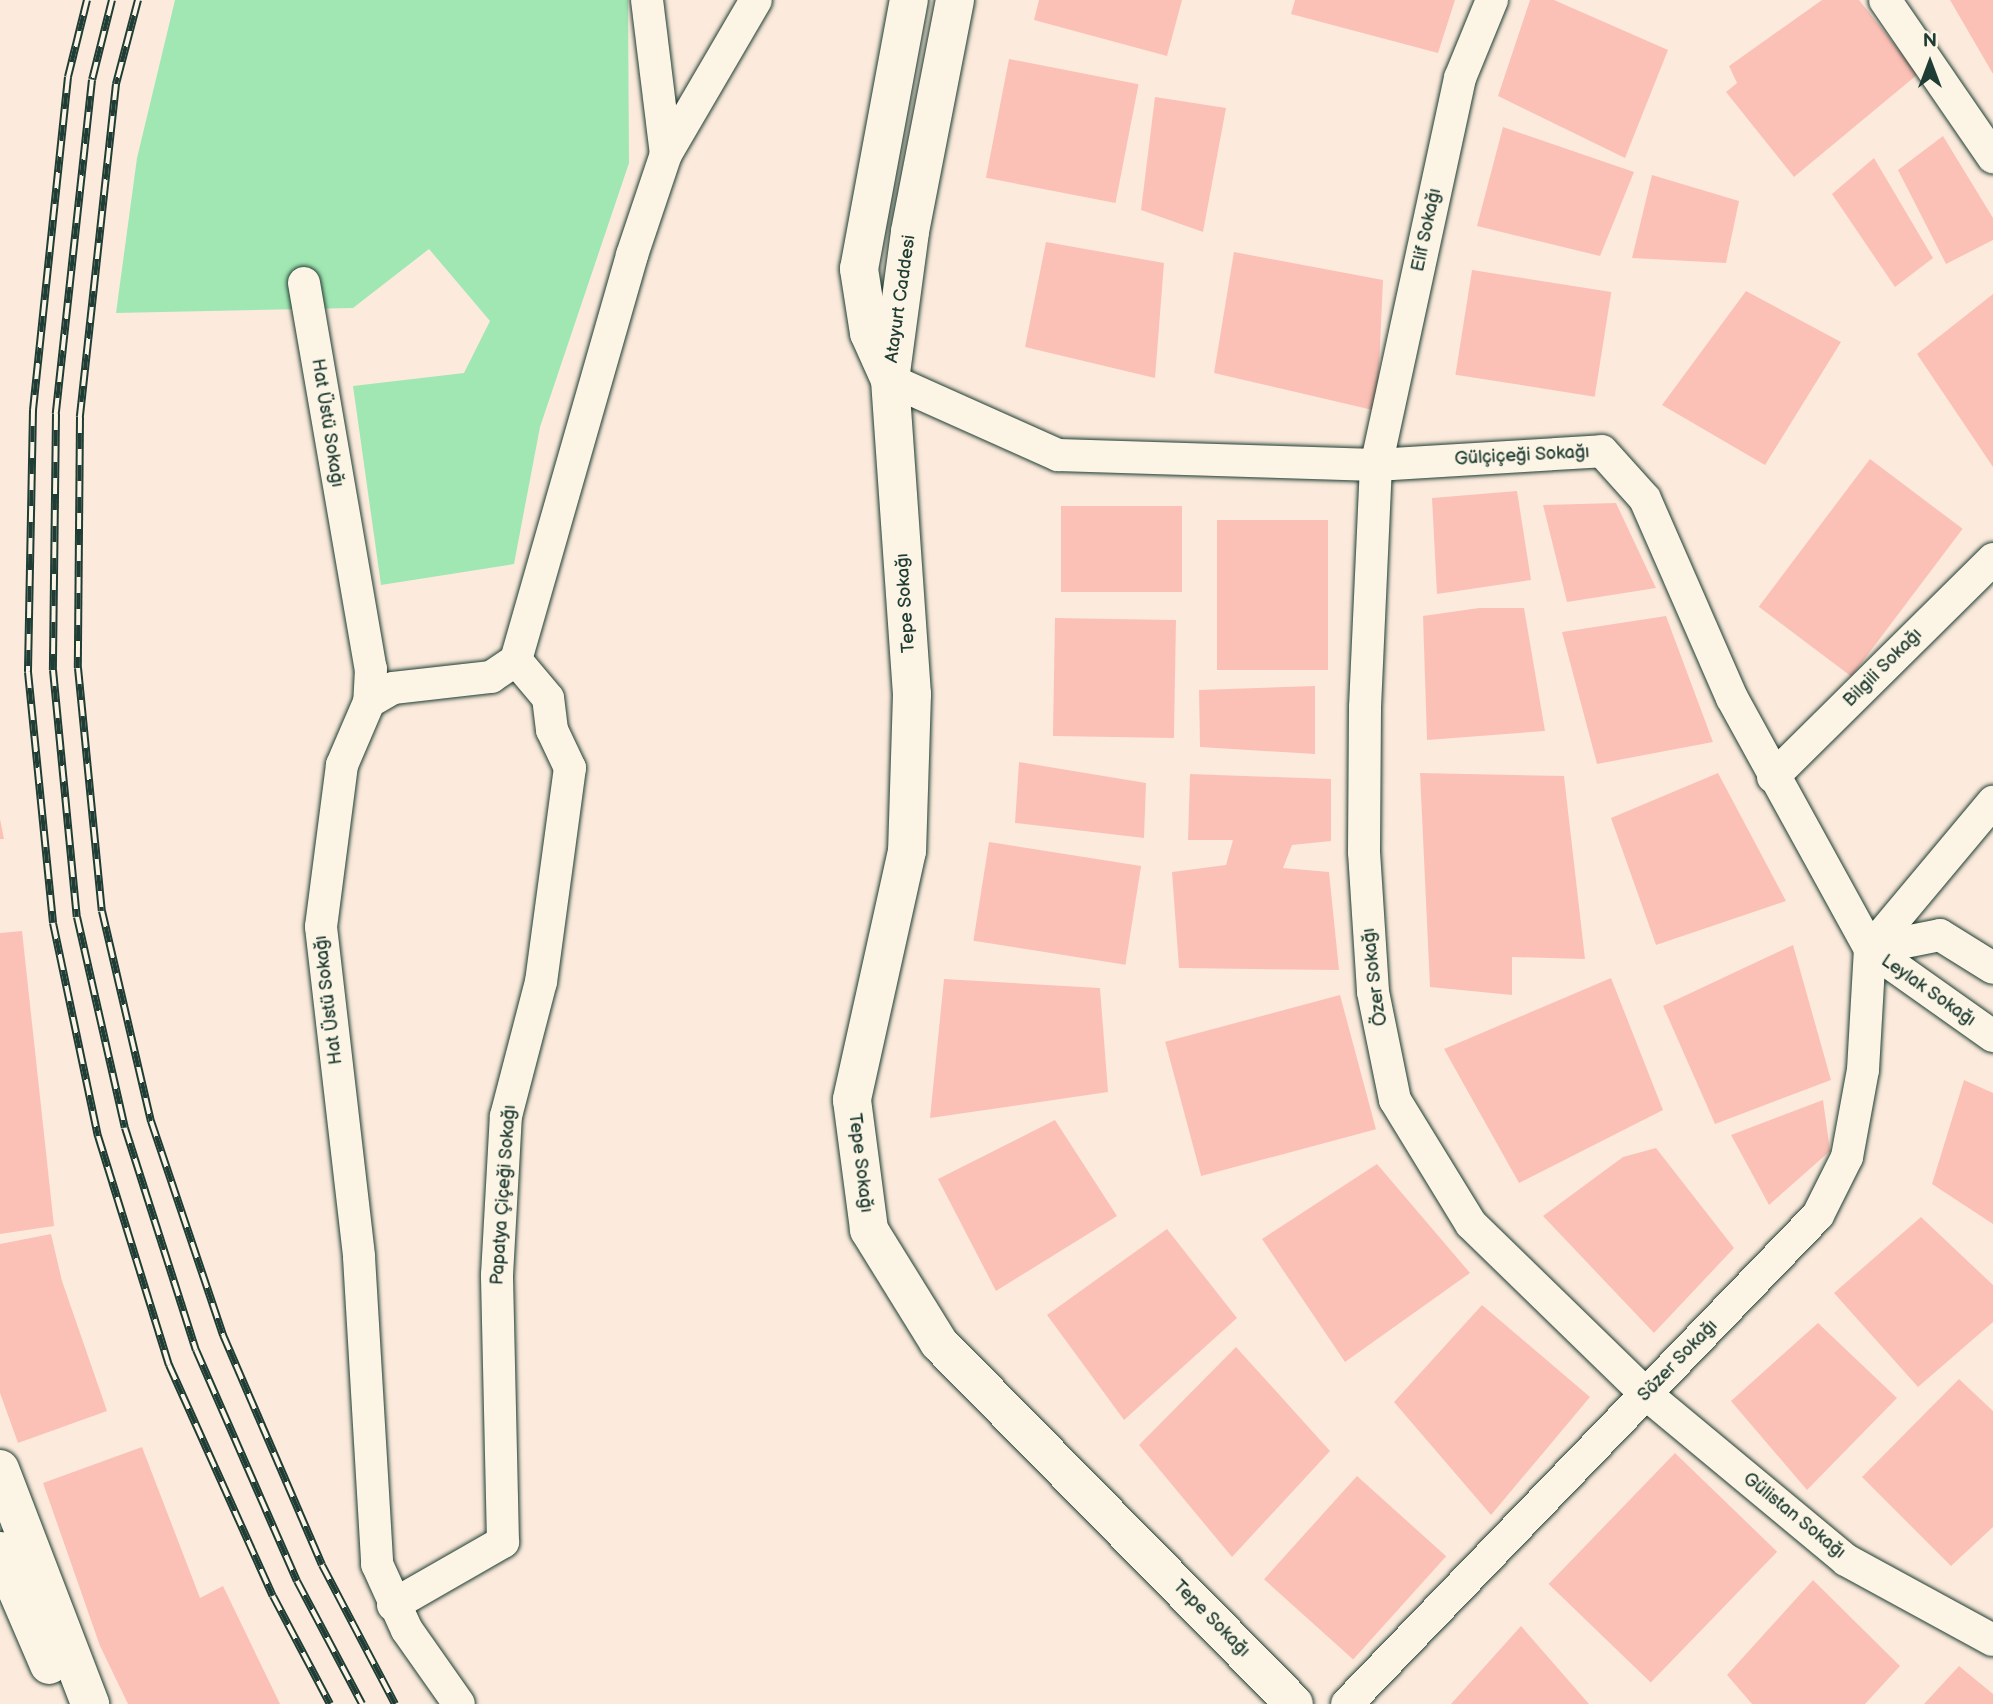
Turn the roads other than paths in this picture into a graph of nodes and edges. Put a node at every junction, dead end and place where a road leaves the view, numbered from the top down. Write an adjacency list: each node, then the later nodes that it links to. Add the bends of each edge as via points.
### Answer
1 (647, 0): 7 (street)
2 (756, 0): 7 (street)
3 (909, 0): 10 (main road, Atayurt Caddesi, via 859,269 869,333)
4 (955, 0): 10 (main road, Atayurt Caddesi, via 910,232)
5 (1492, 0): 11 (street, Elif Sokağı, via 1460,78)
6 (1885, 0): 8 (street)
7 (666, 154): 13 (street, via 632,254)
8 (1993, 157)
9 (304, 283): 14 (street, Hat Üstü Sokağı, via 371,669)
10 (890, 380): 11 (street, Gülçiçeği Sokağı, via 1058,456); 28 (main road, Tepe Sokağı, via 912,694 907,851 852,1100 869,1230 939,1343)
11 (1376, 465): 15 (street, Gülçiçeği Sokağı, via 1602,452 1645,499 1732,698); 20 (street, Özer Sokağı, via 1364,852 1373,992 1395,1100 1471,1224)
12 (1993, 559): 15 (street, Bilgili Sokağı)
13 (516, 660): 14 (street, via 491,677 393,688); 23 (street, Papatya Çiçeği Sokağı, via 548,698 552,730 570,768 541,982 506,1116 497,1275 503,1542)
14 (369, 702): 23 (street, Hat Üstü Sokağı, via 342,765 321,927 359,1256 377,1564)
15 (1773, 776): 17 (street, Gülçiçeği Sokağı)
16 (1993, 802): 17 (street)
17 (1870, 949): 18 (street, Leylak Sokağı, via 1940,935); 19 (street, Leylak Sokağı); 20 (street, Sözer Sokağı, via 1863,1070 1847,1157 1818,1215)
18 (1993, 968)
19 (1993, 1036)
20 (1646, 1394): 24 (street, Gülistan Sokağı, via 1846,1560); 29 (street, Sözer Sokağı)
21 (0, 1469): 26 (main road)
22 (2, 1563): 25 (main road)
23 (393, 1605): 27 (street, Hat Üstü Sokağı)
24 (1993, 1640)
25 (68, 1704)
26 (90, 1704)
27 (459, 1704)
28 (1294, 1704)
29 (1347, 1704)

